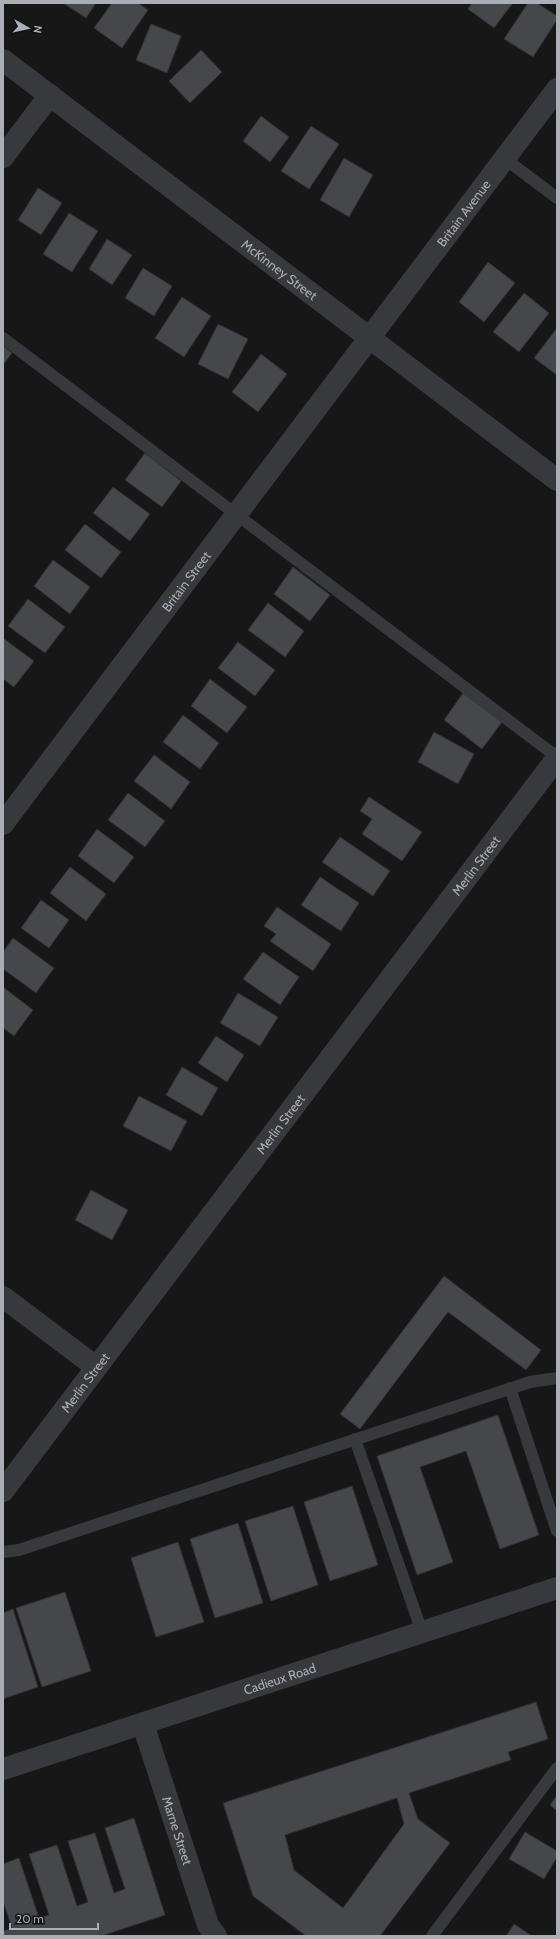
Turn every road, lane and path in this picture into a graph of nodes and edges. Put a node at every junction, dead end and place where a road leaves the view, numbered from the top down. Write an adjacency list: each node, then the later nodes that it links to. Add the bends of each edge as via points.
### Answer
1 (3, 60): 3 (street, McKinney Street)
2 (557, 88): 5 (street, Britain Avenue)
3 (50, 95): 4 (street); 8 (street, McKinney Street)
4 (3, 157)
5 (504, 158): 6 (lane); 8 (street, Britain Avenue)
6 (557, 198)
7 (3, 338): 10 (lane)
8 (369, 338): 9 (street, McKinney Street); 10 (street, Britain Street)
9 (557, 480)
10 (236, 514): 11 (lane); 12 (street, Britain Street)
11 (557, 757): 14 (street, Merlin Street)
12 (3, 824)
13 (3, 1297): 14 (street)
14 (96, 1367): 18 (street, Merlin Street)
15 (557, 1378): 16 (lane)
16 (510, 1388): 17 (lane); 19 (lane)
17 (356, 1439): 20 (lane, via 19,1550); 22 (lane)
18 (3, 1491)
19 (557, 1531)
20 (3, 1552)
21 (557, 1588): 22 (street, Cadieux Road)
22 (422, 1632): 23 (street, Cadieux Road)
23 (143, 1724): 24 (street, Cadieux Road); 26 (street, Marne Street)
24 (3, 1768)
25 (557, 1768): 27 (lane)
26 (210, 1935)
27 (432, 1936)

